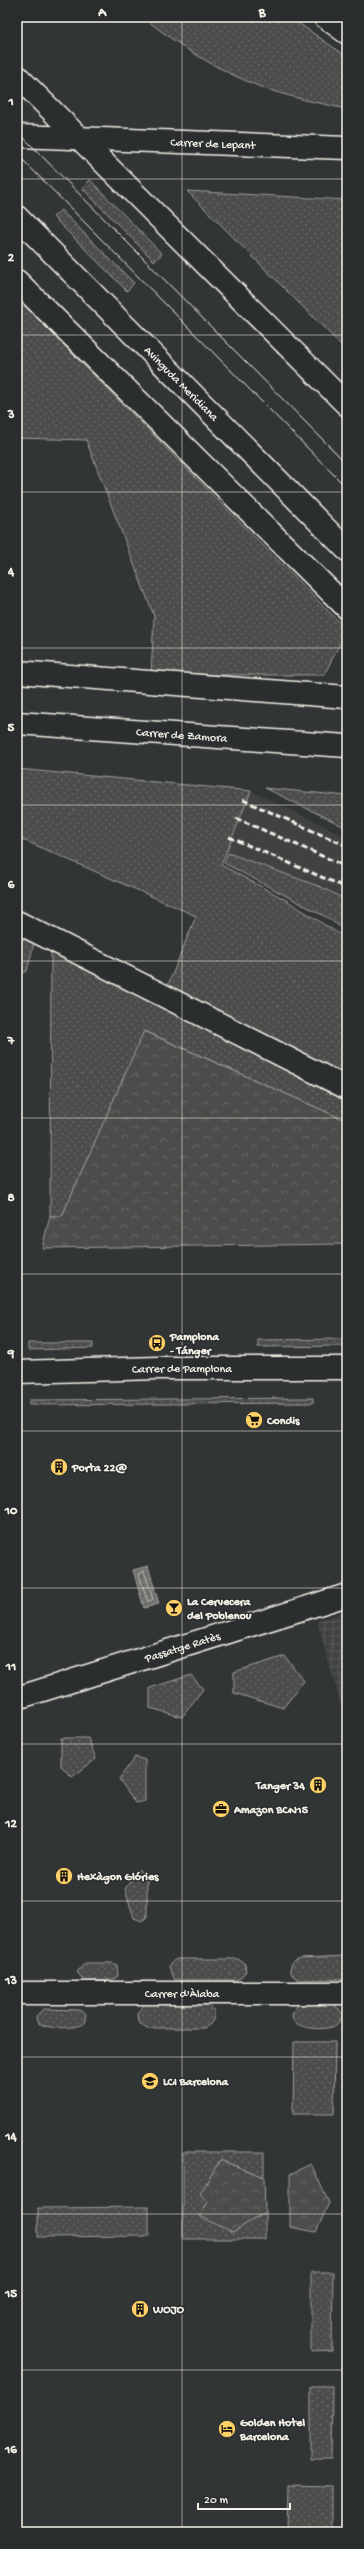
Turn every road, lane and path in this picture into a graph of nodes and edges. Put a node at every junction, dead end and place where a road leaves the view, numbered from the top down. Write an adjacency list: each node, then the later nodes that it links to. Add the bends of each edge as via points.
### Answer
1 (325, 17): 2 (street)
2 (347, 33)
3 (17, 76): 5 (street)
4 (17, 136): 5 (street, Carrer de Lepant)
5 (78, 137): 6 (street, Carrer de Lepant); 9 (street)
6 (347, 148)
7 (17, 217): 10 (street, Avinguda Meridiana)
8 (17, 281): 11 (street)
9 (347, 406)
10 (347, 550)
11 (347, 608)
12 (17, 672): 13 (street)
13 (347, 697)
14 (17, 723): 15 (street, Carrer de Zamora)
15 (347, 746)
16 (17, 922): 17 (street)
17 (347, 1088)
18 (347, 1368): 19 (street, Carrer de Pamplona, via 166,1368)
19 (17, 1372)
20 (347, 1595): 21 (street, Passatge Ratès)
21 (17, 1698)
22 (17, 1992): 23 (street, Carrer d'Àlaba)
23 (347, 1993)

